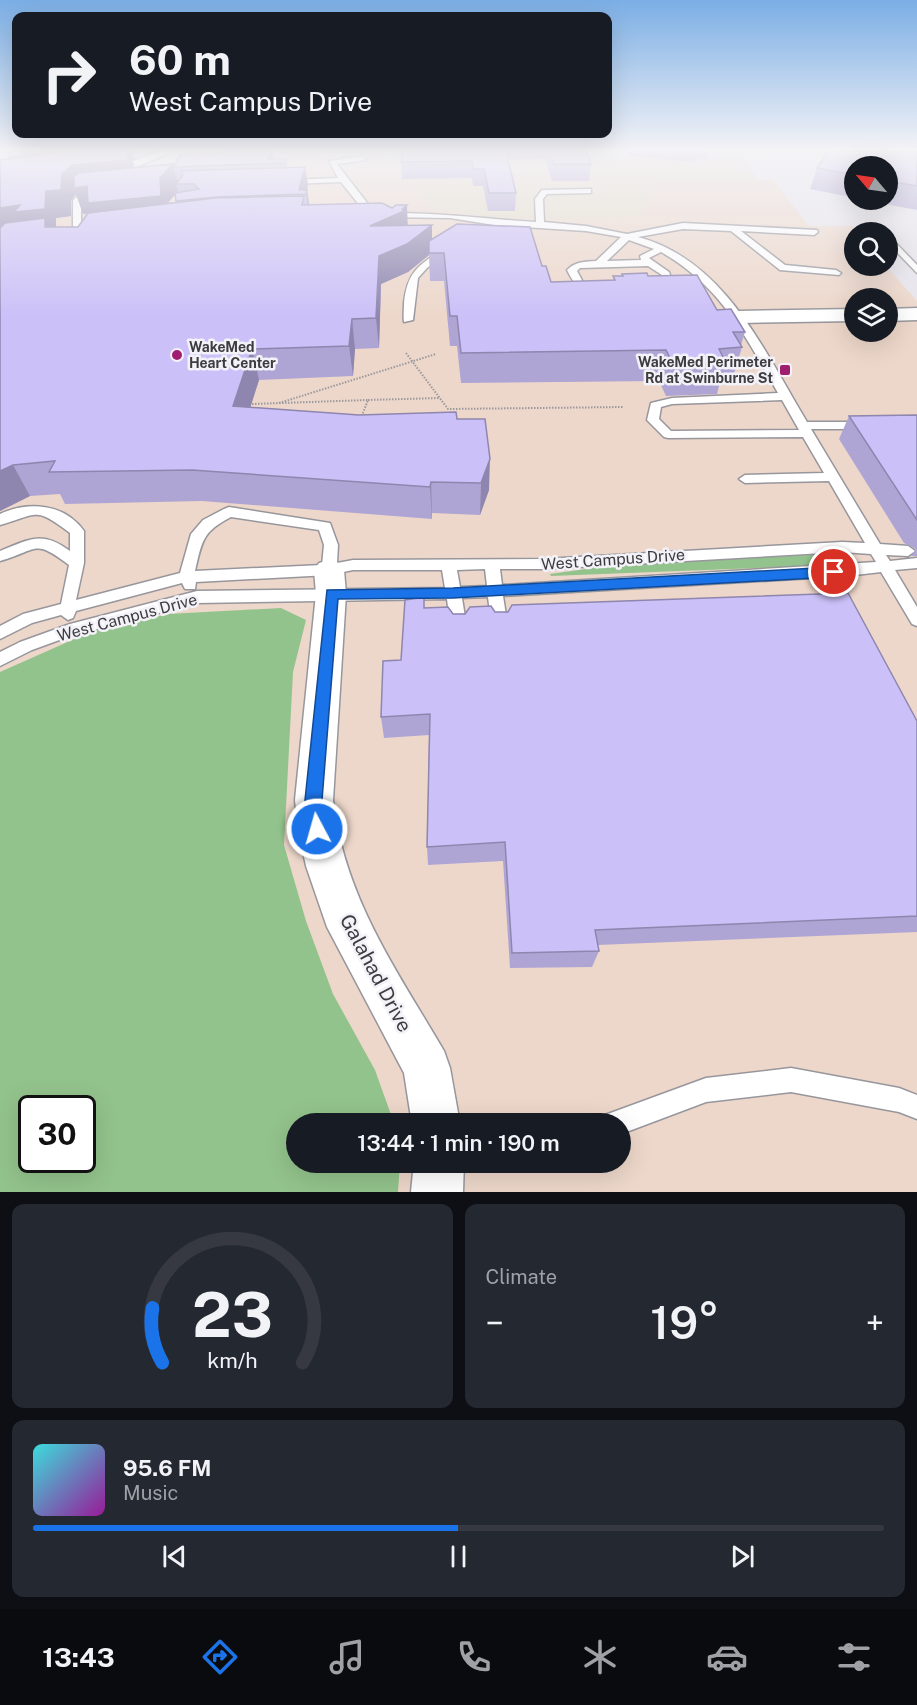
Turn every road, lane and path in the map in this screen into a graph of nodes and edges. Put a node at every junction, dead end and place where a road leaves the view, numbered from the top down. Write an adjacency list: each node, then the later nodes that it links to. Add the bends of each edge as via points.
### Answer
1 (77, 207): 12 (lane)
2 (360, 207): 4 (lane)
3 (539, 207): 6 (lane)
4 (365, 216): 5 (lane, via 450,216); 7 (lane)
5 (486, 222): 6 (lane); 9 (lane)
6 (540, 224): 13 (lane, via 569,225)
7 (386, 226)
8 (735, 231): 10 (lane); 13 (lane, via 683,226); 22 (lane, via 783,268)
9 (476, 232)
10 (814, 232)
11 (88, 236): 12 (lane)
12 (77, 237): 14 (lane)
13 (628, 237): 15 (lane); 18 (lane)
14 (66, 238)
15 (662, 248): 19 (lane); 30 (lane, via 713,285)
16 (450, 249): 31 (lane, via 420,268 410,280)
17 (898, 249): 21 (lane)
18 (613, 250): 19 (lane, via 621,256); 20 (lane)
19 (647, 261): 20 (lane); 23 (lane, via 666,274)
20 (599, 264): 25 (lane, via 578,265 572,270 580,286)
21 (917, 269)
22 (836, 273)
23 (662, 285): 24 (lane); 26 (lane)
24 (639, 286)
25 (604, 292)
26 (646, 297)
27 (917, 314): 29 (street)
28 (844, 315): 30 (street)
29 (898, 315)
30 (739, 317): 35 (lane)
31 (408, 320)
32 (406, 353): 34 (path)
33 (436, 354): 34 (path)
34 (413, 361): 36 (path); 38 (path)
35 (784, 393): 43 (lane); 43 (lane, via 672,401 655,405 653,420 668,434)
36 (439, 398): 37 (path); 40 (path, via 448,409)
37 (368, 400): 38 (path); 42 (path)
38 (279, 403): 39 (path)
39 (252, 404)
40 (624, 407)
41 (873, 421): 43 (lane)
42 (359, 424)
43 (804, 426): 44 (lane)
44 (830, 472): 45 (lane); 47 (lane)
45 (743, 474)
46 (0, 520): 49 (lane, via 21,509 48,510 77,531)
47 (876, 550): 51 (lane, West Campus Drive, via 842,547); 52 (lane); 52 (lane, West Campus Drive, via 912,557)
48 (0, 556): 49 (lane, via 37,542 51,544)
49 (77, 563): 58 (lane)
50 (449, 566): 51 (lane, West Campus Drive); 54 (lane, West Campus Drive, via 353,565); 56 (lane)
51 (492, 566): 55 (lane)
52 (886, 567): 55 (lane, West Campus Drive); 59 (lane)
53 (186, 577): 54 (lane, West Campus Drive); 54 (lane, via 196,537 208,523 229,512 326,526 331,545); 57 (lane); 58 (lane, West Campus Drive)
54 (330, 582): 56 (lane, West Campus Drive); 57 (lane, West Campus Drive); 66 (street, Galahad Drive, via 314,800 317,829 348,927 427,1068)
55 (495, 591): 56 (lane, West Campus Drive); 60 (lane)
56 (453, 593): 62 (lane)
57 (196, 597): 61 (lane, West Campus Drive)
58 (67, 607): 61 (lane); 63 (lane, West Campus Drive, via 28,618)
59 (917, 620)
60 (500, 628)
61 (70, 630): 64 (lane, West Campus Drive)
62 (459, 630)
63 (0, 633)
64 (0, 660)
65 (917, 1107): 67 (lane, via 791,1080 706,1090)
66 (434, 1113)
67 (631, 1118)
68 (439, 1173): 69 (street)
69 (437, 1192)

